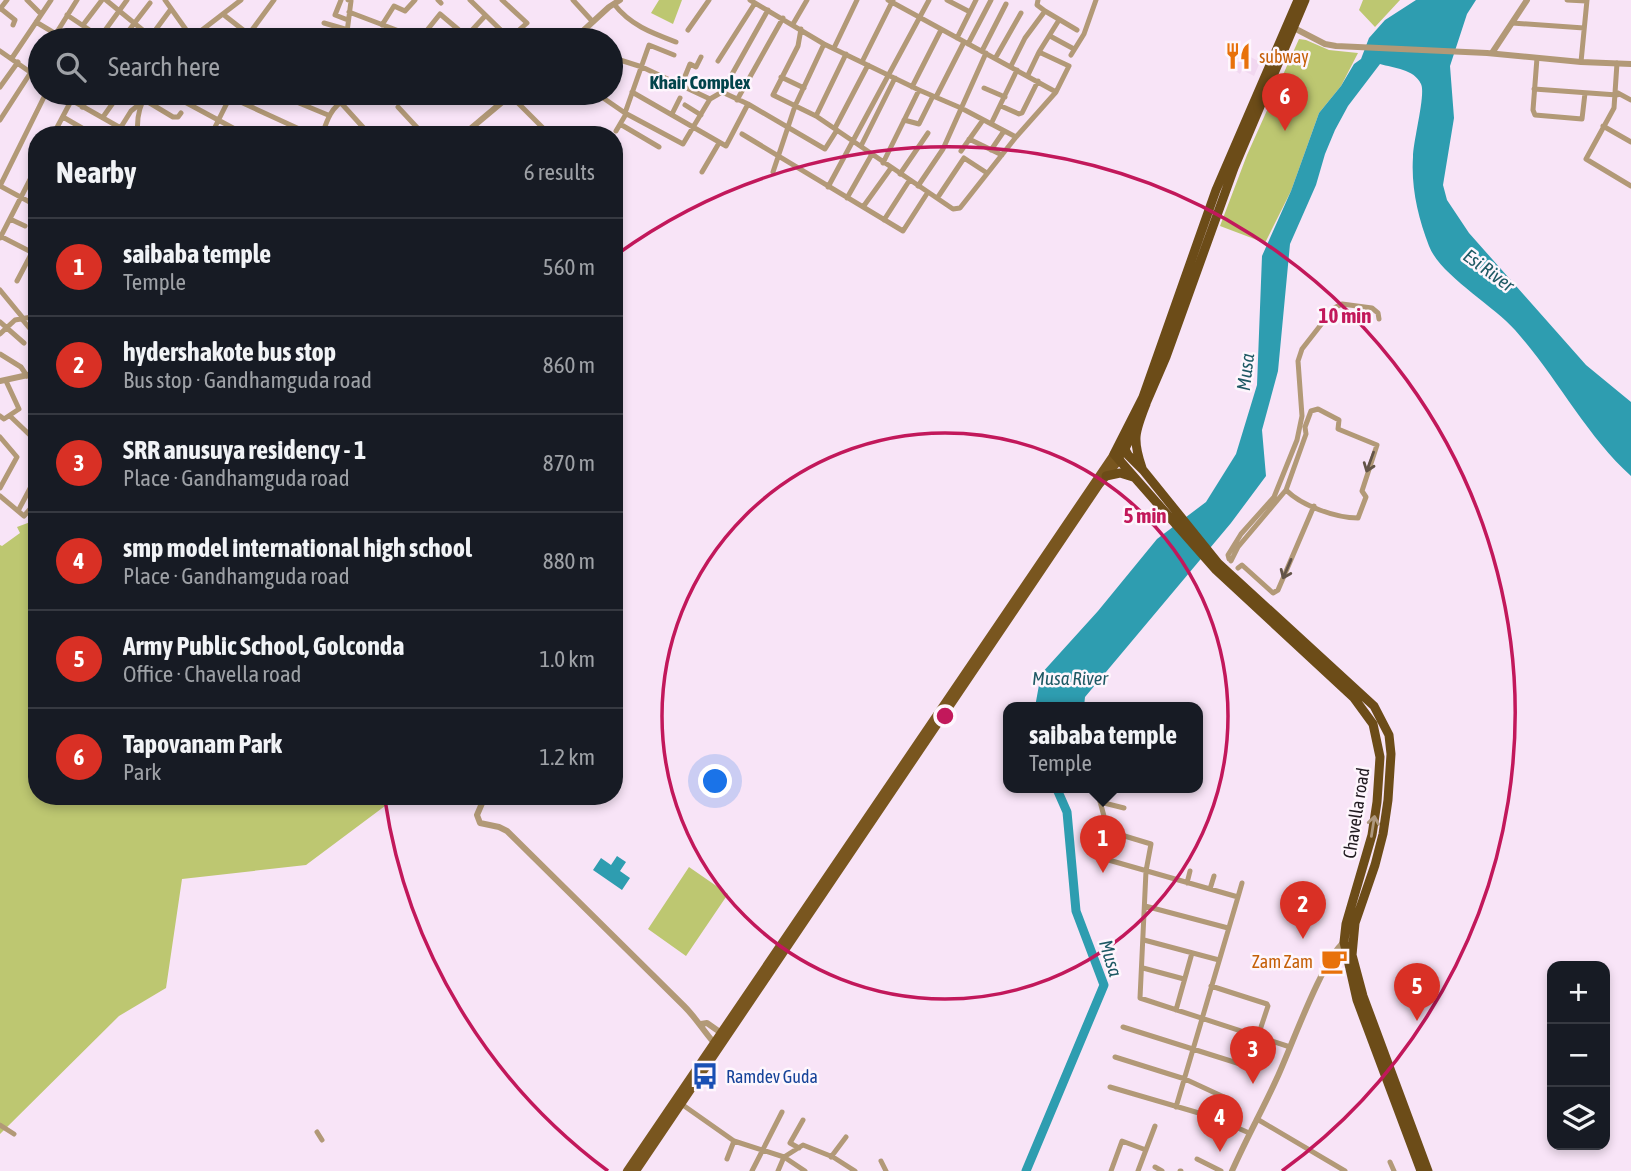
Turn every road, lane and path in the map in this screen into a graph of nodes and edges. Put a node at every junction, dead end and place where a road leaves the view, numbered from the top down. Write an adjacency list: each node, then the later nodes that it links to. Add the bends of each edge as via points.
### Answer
1 (7, 0): 35 (street)
2 (27, 0): 42 (street)
3 (51, 0): 42 (street)
4 (77, 0): 44 (street)
5 (104, 0): 38 (street); 57 (street)
6 (127, 0): 38 (street)
7 (165, 0): 36 (street)
8 (241, 0): 45 (street)
9 (274, 0): 70 (street)
10 (348, 0): 43 (street)
11 (415, 0): 58 (street, via 405,11 394,6)
12 (470, 0): 46 (street)
13 (573, 0): 51 (street)
14 (709, 0): 83 (street)
15 (807, 0): 55 (street)
16 (857, 0): 92 (street)
17 (929, 0): 48 (street)
18 (947, 0): 40 (street)
19 (976, 0): 40 (street)
20 (991, 0): 90 (street)
21 (1038, 0): 39 (street, via 1037,5)
22 (1096, 0): 87 (street, via 1073,52)
23 (1298, 0): 250 (highway, via 1221,178)
24 (1305, 0): 80 (highway)
25 (1527, 0): 54 (street)
26 (1567, 0): 30 (street)
27 (506, 1): 78 (street, via 527,23)
28 (753, 1): 37 (street); 104 (street)
29 (891, 1): 48 (street); 106 (street)
30 (1587, 1): 81 (street)
31 (617, 2): 51 (street); 89 (street, via 622,15 640,28)
32 (340, 3): 43 (street); 43 (street, via 335,15)
33 (150, 4): 52 (street)
34 (1006, 4): 94 (street)
35 (0, 9): 56 (street, via 15,20)
36 (171, 9): 66 (street); 67 (street)
37 (768, 10): 47 (street); 127 (street)
38 (118, 11): 52 (street); 63 (street)
39 (1045, 11): 49 (street); 110 (street)
40 (970, 12): 88 (street)
41 (1021, 13): 100 (street)
42 (41, 14): 50 (street)
43 (349, 14): 58 (street); 72 (street)
44 (67, 15): 57 (street); 61 (street)
45 (224, 15): 68 (street); 69 (street)
46 (485, 16): 76 (street); 77 (street)
47 (783, 18): 55 (street); 135 (street)
48 (920, 18): 84 (street); 113 (street)
49 (1059, 20): 85 (street); 87 (street)
50 (36, 22): 59 (street); 60 (street)
51 (593, 22): 79 (street)
52 (134, 23): 64 (street); 65 (street)
53 (324, 23): 71 (street)
54 (1512, 23): 81 (street); 96 (street)
55 (793, 24): 82 (street)
56 (13, 25)
57 (83, 25): 62 (street)
58 (382, 25): 73 (street)
59 (33, 28)
60 (46, 28)
61 (59, 28)
62 (87, 28)
63 (106, 28)
64 (131, 28)
65 (139, 28)
66 (157, 28)
67 (183, 28)
68 (206, 28)
69 (240, 28)
70 (259, 28)
71 (342, 28)
72 (346, 28)
73 (390, 28)
74 (429, 28): 75 (street, via 440,14)
75 (455, 28)
76 (475, 28)
77 (498, 28)
78 (522, 28)
79 (586, 28)
80 (1294, 28): 96 (street, via 1325,44); 245 (highway, via 1234,168)
81 (1584, 28): 105 (street)
82 (802, 29): 91 (street); 116 (street, via 798,47)
83 (688, 30)
84 (941, 30): 88 (street); 120 (street)
85 (1077, 30)
86 (28, 36): 102 (street)
87 (1050, 36): 95 (street)
88 (957, 38): 90 (street)
89 (676, 43)
90 (966, 43): 94 (street); 131 (street)
91 (824, 44): 92 (street); 122 (street)
92 (834, 48): 97 (street)
93 (0, 51): 102 (street)
94 (984, 52): 100 (street); 159 (street)
95 (1040, 52): 114 (street); 128 (street, via 1069,66)
96 (1490, 53): 101 (street)
97 (846, 54): 106 (street); 165 (street)
98 (674, 55): 109 (street, via 649,45)
99 (701, 57): 119 (street, via 696,67 690,64)
100 (996, 57): 110 (street)
101 (1537, 58): 105 (street); 124 (street)
102 (15, 60): 112 (street); 121 (street)
103 (623, 61): 109 (street)
104 (718, 61)
105 (1581, 62): 107 (street)
106 (865, 63): 113 (street); 190 (street)
107 (1617, 63): 108 (street); 130 (street)
108 (1631, 64)
109 (642, 66): 119 (street); 126 (street)
110 (1011, 66): 111 (street)
111 (1017, 69): 114 (street); 133 (street)
112 (28, 70)
113 (889, 73): 117 (street); 200 (street)
114 (1028, 75): 118 (street)
115 (28, 77): 168 (street)
116 (780, 78): 122 (street); 155 (street, via 773,95)
117 (895, 78): 120 (street); 202 (street)
118 (1038, 81): 128 (street); 156 (street, via 1021,113)
119 (681, 86): 134 (street)
120 (912, 87): 125 (street)
121 (0, 88)
122 (804, 88): 155 (street)
123 (984, 88): 133 (street)
124 (1534, 89): 129 (street); 129 (street, via 1535,114 1582,120)
125 (919, 90): 131 (street); 170 (street)
126 (632, 92): 161 (street); 162 (street)
127 (722, 92): 134 (street); 135 (street)
128 (1056, 92): 196 (street)
129 (1584, 93): 130 (street)
130 (1616, 93): 136 (street); 188 (street, via 1614,108)
131 (935, 96): 159 (street); 170 (street, via 919,124)
132 (680, 97): 162 (street)
133 (1005, 97): 156 (street)
134 (710, 99): 164 (street)
135 (737, 100): 137 (street)
136 (1631, 100)
137 (748, 104): 189 (street); 201 (street, via 726,146)
138 (40, 105): 174 (street)
139 (69, 105): 166 (street)
140 (78, 105): 157 (street)
141 (112, 105): 167 (street)
142 (137, 105): 177 (street)
143 (142, 105): 178 (street)
144 (154, 105): 160 (street, via 172,117)
145 (191, 105): 169 (street)
146 (226, 105): 169 (street)
147 (251, 105): 181 (street)
148 (303, 105): 163 (street)
149 (338, 105): 163 (street)
150 (345, 105): 183 (street)
151 (499, 105): 185 (street)
152 (522, 105): 186 (street)
153 (614, 105): 161 (street)
154 (685, 105): 164 (street)
155 (795, 106): 165 (street); 189 (street)
156 (1001, 106): 173 (street)
157 (82, 107): 167 (street)
158 (398, 107): 184 (street)
159 (961, 108): 171 (street); 219 (street, via 943,149)
160 (181, 113)
161 (625, 113): 172 (street); 192 (street)
162 (672, 114): 187 (street)
163 (328, 115): 182 (street)
164 (701, 115): 187 (street)
165 (816, 116): 190 (street)
166 (63, 117): 175 (street); 176 (street)
167 (103, 117): 177 (street)
168 (0, 120)
169 (219, 120): 179 (street); 180 (street)
170 (904, 120): 209 (street)
171 (983, 120): 173 (street); 197 (street)
172 (620, 124): 198 (street)
173 (991, 124): 193 (street)
174 (30, 126)
175 (58, 126)
176 (79, 126)
177 (121, 126)
178 (137, 126)
179 (216, 126)
180 (230, 126)
181 (294, 126)
182 (325, 126)
183 (363, 126)
184 (416, 126)
185 (474, 126)
186 (541, 126)
187 (694, 126): 192 (street, via 682,144); 201 (street)
188 (1603, 126): 199 (street); 217 (street, via 1586,159)
189 (789, 128): 190 (street, via 825,149); 208 (street)
190 (836, 129): 200 (street)
191 (28, 130): 221 (street, via 0,186)
192 (655, 130): 198 (street)
193 (1004, 131): 196 (street); 204 (street)
194 (928, 133): 214 (street)
195 (742, 134): 208 (street)
196 (1016, 136): 207 (street)
197 (969, 139): 204 (street); 205 (street)
198 (648, 140): 203 (street)
199 (1631, 142)
200 (854, 143): 202 (street); 218 (street)
201 (719, 144): 211 (street)
202 (860, 146): 206 (street)
203 (659, 147)
204 (991, 150): 207 (street)
205 (961, 152)
206 (872, 154): 209 (street); 223 (street)
207 (1002, 155): 213 (street)
208 (778, 156): 212 (street); 218 (street)
209 (883, 163): 210 (street)
210 (891, 168): 214 (street); 225 (street)
211 (702, 172)
212 (772, 172)
213 (987, 173): 222 (street, via 957,210); 222 (street, via 964,158)
214 (900, 174): 215 (street)
215 (909, 181): 219 (street); 227 (street)
216 (28, 186): 221 (street)
217 (1631, 186)
218 (828, 187): 223 (street)
219 (918, 187): 220 (street)
220 (928, 192): 222 (street); 227 (street, via 903,231)
221 (20, 197): 224 (street); 226 (street)
222 (938, 197)
223 (847, 198): 225 (street)
224 (28, 201)
225 (863, 207): 227 (street)
226 (10, 219): 228 (street); 229 (street)
227 (884, 220)
228 (25, 226)
229 (0, 237): 230 (street)
230 (28, 251)
231 (28, 264): 232 (street)
232 (17, 281)
233 (0, 290): 235 (street)
234 (28, 317): 235 (street)
235 (22, 318): 238 (street); 239 (street)
236 (1378, 319): 261 (street, via 1372,307 1342,304 1302,349 1298,361 1302,416 1297,440 1274,497 1228,555)
237 (0, 322): 239 (street)
238 (28, 326)
239 (6, 328): 240 (street); 241 (street)
240 (0, 334)
241 (24, 343)
242 (0, 355): 243 (street)
243 (27, 376): 244 (street)
244 (3, 381): 247 (street, via 19,409)
245 (1148, 399): 250 (highway); 251 (highway, via 1135,446)
246 (0, 416): 247 (street)
247 (10, 416): 248 (street)
248 (28, 433)
249 (1, 439): 254 (street, via 17,457)
250 (1122, 454): 251 (highway); 252 (main road); 253 (highway, Chavella road); 287 (main road)
251 (1143, 470): 261 (highway, via 1218,563)
252 (1106, 476): 253 (highway); 287 (main road)
253 (1135, 477): 261 (highway, Chavella road, via 1155,502)
254 (0, 488)
255 (1286, 490): 258 (street); 258 (street, one-way to 258, via 1311,411 1318,409 1339,420 1338,429 1377,445 1365,477 1362,491 1366,497 1358,518); 261 (street, via 1238,547)
256 (28, 492): 259 (street)
257 (0, 496): 259 (street)
258 (1314, 506): 261 (street, one-way to 261, via 1278,590 1273,593)
259 (18, 511): 260 (street)
260 (28, 513)
261 (1234, 566): 277 (highway, Chavella road, via 1354,698 1376,731 1380,757 1372,835 1346,924)
262 (1098, 794): 263 (street)
263 (1100, 802): 265 (street); 266 (street)
264 (481, 805): 285 (street, via 477,815 480,823 507,831)
265 (1124, 808)
266 (1108, 831): 267 (street, via 1149,842); 267 (street, via 1098,857)
267 (1146, 871): 270 (street); 274 (street)
268 (1190, 871): 270 (street)
269 (1214, 876): 272 (street)
270 (1187, 883): 272 (street)
271 (1242, 883): 273 (street)
272 (1210, 889): 273 (street)
273 (1238, 897): 275 (street)
274 (1145, 906): 275 (street); 276 (street)
275 (1228, 928): 279 (street)
276 (1144, 940): 278 (street); 280 (street)
277 (1348, 941): 290 (street, via 1333,956); 335 (highway, Chavella road, via 1357,1000); 336 (highway, Chavella road, via 1363,996)
278 (1192, 953): 279 (street); 281 (street)
279 (1219, 960): 282 (street)
280 (1143, 968): 281 (street); 283 (street, via 1140,998)
281 (1184, 979): 283 (street)
282 (1212, 986): 284 (street); 288 (street, via 1267,1004)
283 (1176, 1010): 284 (street)
284 (1202, 1018): 288 (street); 291 (street)
285 (701, 1024): 287 (street); 289 (street)
286 (1123, 1027): 291 (street)
287 (724, 1035): 289 (main road)
288 (1258, 1036): 290 (street)
289 (716, 1045): 297 (main road)
290 (1290, 1047): 300 (street)
291 (1193, 1048): 293 (street); 294 (street)
292 (1115, 1057): 294 (street)
293 (1253, 1068)
294 (1185, 1079): 296 (street); 298 (street)
295 (1110, 1087): 298 (street)
296 (1226, 1098)
297 (678, 1101): 309 (street); 323 (main road); 324 (main road)
298 (1176, 1107): 305 (street)
299 (782, 1112): 311 (street)
300 (1256, 1119): 305 (street); 333 (street)
301 (803, 1120): 310 (street, via 790,1143)
302 (0, 1125): 306 (street)
303 (1155, 1126): 312 (street)
304 (317, 1132): 308 (street)
305 (1249, 1133): 332 (street)
306 (14, 1134)
307 (846, 1137): 314 (street)
308 (322, 1140)
309 (734, 1141): 311 (street); 315 (street)
310 (799, 1148): 313 (street); 314 (street, via 803,1145)
311 (761, 1150): 313 (street); 325 (street)
312 (1146, 1150): 328 (street, via 1122,1141); 329 (street)
313 (784, 1157): 321 (street); 326 (street)
314 (831, 1157): 322 (street)
315 (726, 1159)
316 (852, 1159): 322 (street)
317 (1197, 1159): 331 (street)
318 (881, 1161): 327 (street)
319 (1390, 1162): 334 (street)
320 (1155, 1167): 330 (street)
321 (802, 1170)
322 (851, 1170)
323 (627, 1171)
324 (636, 1171)
325 (752, 1171)
326 (778, 1171)
327 (886, 1171)
328 (1111, 1171)
329 (1138, 1171)
330 (1162, 1171)
331 (1221, 1171)
332 (1232, 1171)
333 (1345, 1171)
334 (1394, 1171)
335 (1421, 1171)
336 (1428, 1171)

